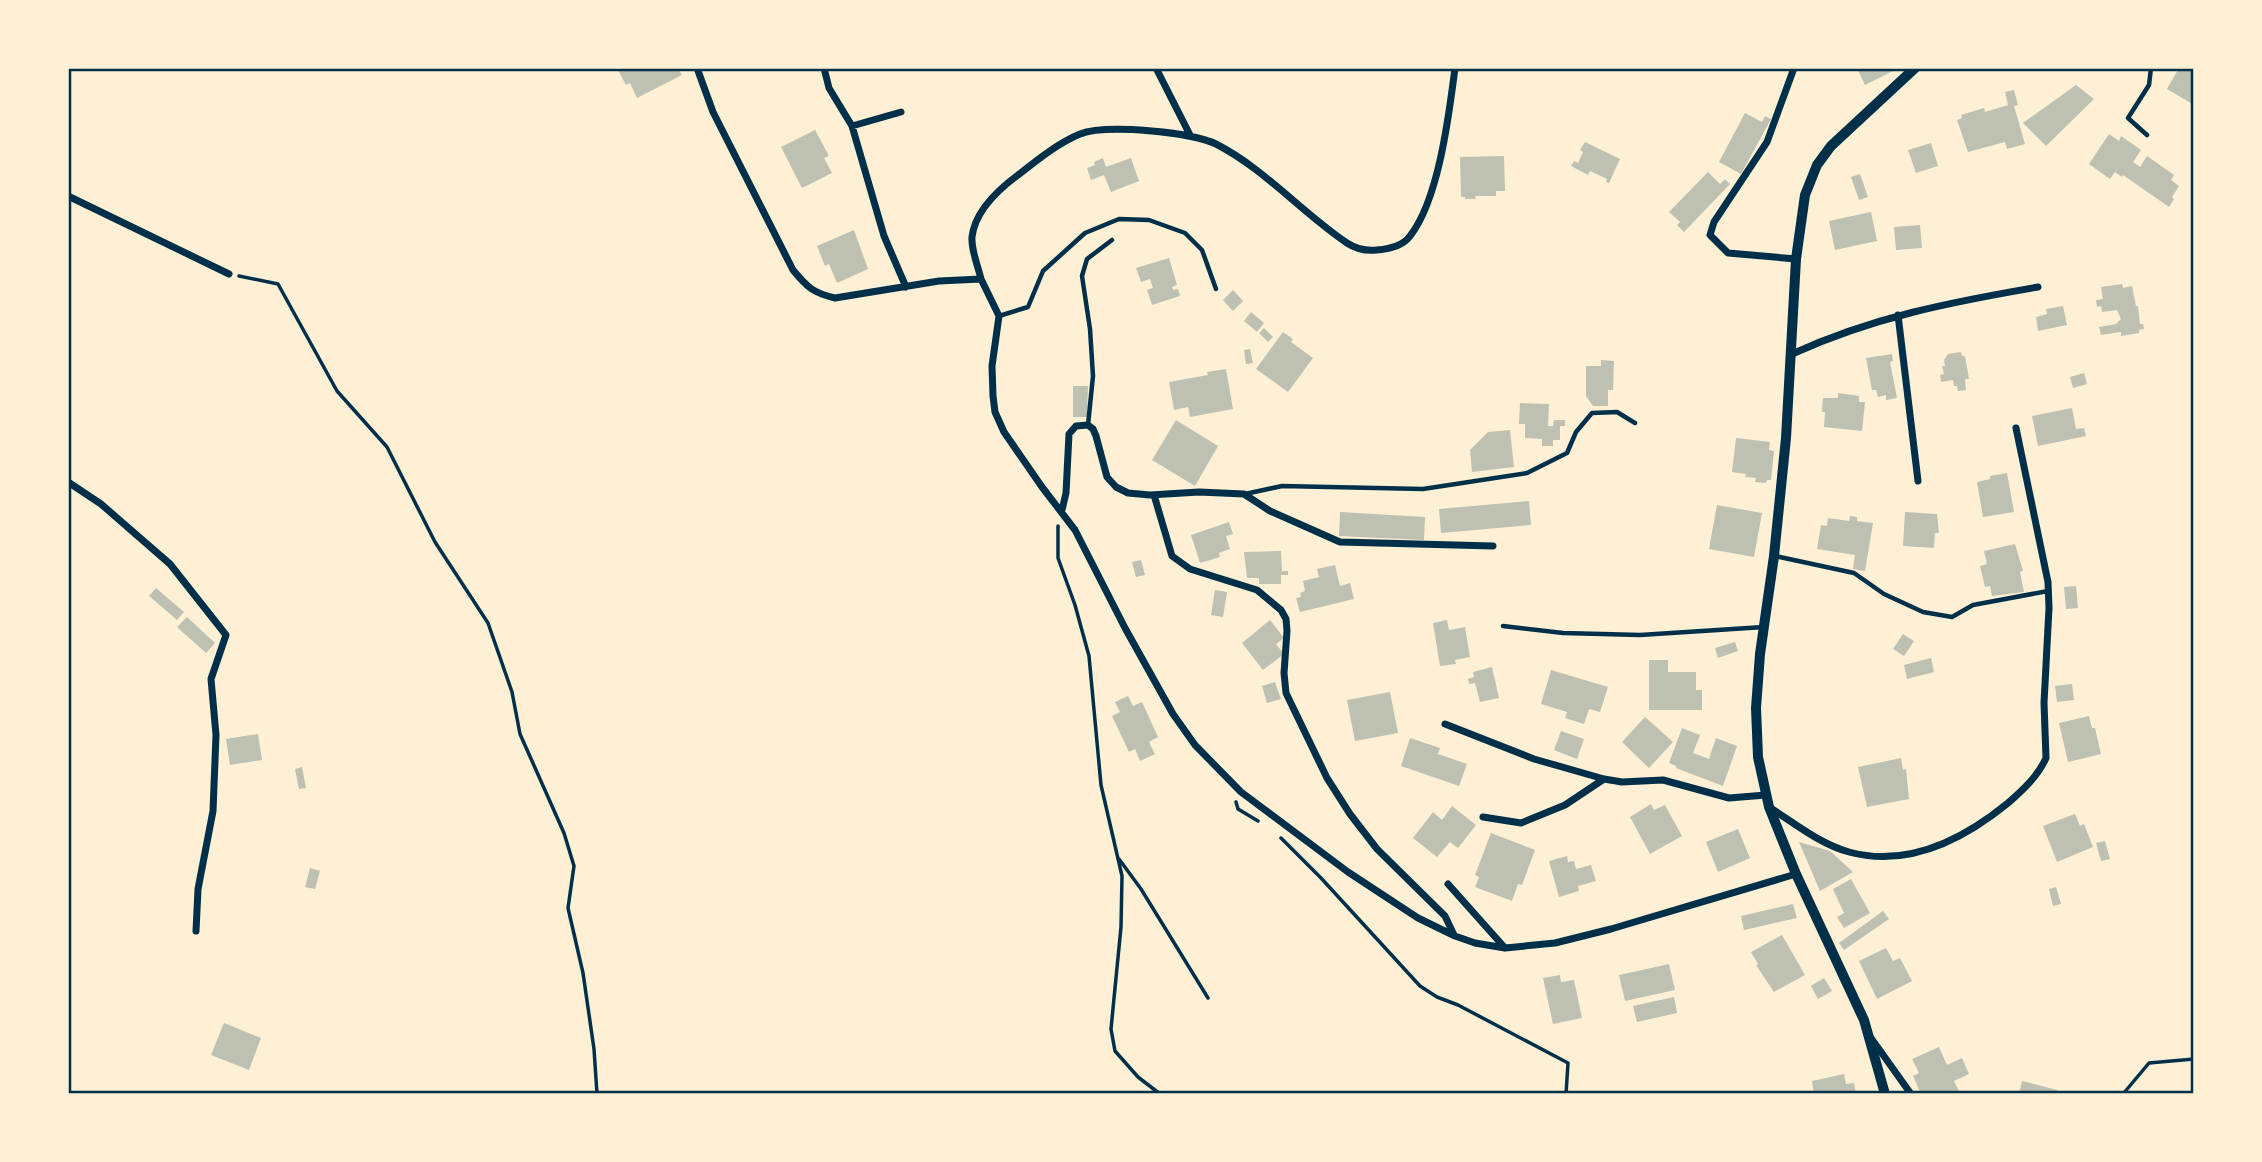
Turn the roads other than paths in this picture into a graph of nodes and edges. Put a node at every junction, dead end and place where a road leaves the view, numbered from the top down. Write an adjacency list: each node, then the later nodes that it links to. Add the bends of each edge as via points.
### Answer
1 (697, 68): 17 (street, via 713,112 793,270 806,286 835,298)
2 (824, 68): 9 (street)
3 (1156, 68): 10 (street)
4 (1455, 68): 10 (street, via 1435,180 1409,238 1392,249 1369,251 1350,246 1238,156)
5 (1794, 68): 14 (street, via 1767,142 1710,235 1728,253)
6 (1915, 68): 14 (street, via 1817,164 1805,195)
7 (2151, 68): 11 (lane, via 2150,85 2128,118)
8 (901, 112): 9 (street)
9 (852, 126): 17 (street, via 884,236)
10 (1191, 135): 16 (street, via 1082,133 1047,153 990,200 977,223 972,239)
11 (2147, 135)
12 (68, 196): 15 (street)
13 (1112, 240): 24 (lane, via 1087,259 1082,276 1093,376)
14 (1796, 259): 22 (street)
15 (229, 274)
16 (981, 279): 17 (street); 21 (street)
17 (906, 287)
18 (2038, 287): 20 (street)
19 (1216, 289): 21 (lane, via 1202,250 1185,233 1149,220 1119,219 1085,233 1043,271 1028,307)
20 (1898, 315): 22 (street); 26 (street)
21 (999, 316): 30 (street, via 992,366 995,411 1004,432)
22 (1792, 354): 32 (street)
23 (1635, 423): 28 (lane, via 1616,412 1592,413 1567,453 1527,473 1423,489 1282,486)
24 (1088, 425): 29 (street, via 1096,436 1107,477 1116,487); 30 (street, via 1076,426 1069,434)
25 (2016, 428): 33 (street)
26 (1918, 481)
27 (68, 482): 42 (street, via 170,564 226,635 211,679 216,735 212,811 198,889)
28 (1244, 494): 29 (street); 31 (street, via 1340,542)
29 (1154, 495): 43 (street, via 1172,555 1179,563 1257,590 1281,610 1287,632 1286,693 1327,778 1377,849 1445,916)
30 (1062, 510): 43 (street, via 1195,745 1228,780 1348,872 1418,918)
31 (1493, 546)
32 (1774, 556): 33 (lane, via 1854,573 1884,594 1923,612 1952,617 1973,605); 35 (street)
33 (2048, 591): 38 (street, via 2046,758 2021,791 1986,821 1959,838 1926,850 1871,855 1823,841)
34 (1503, 626): 35 (lane, via 1640,635)
35 (1765, 627): 38 (street, via 1756,708 1758,757)
36 (1445, 724): 37 (street, via 1534,759)
37 (1604, 779): 38 (street, via 1663,780 1729,797); 39 (street, via 1565,805 1521,823)
38 (1767, 801): 40 (street)
39 (1483, 817)
40 (1796, 874): 44 (street, via 1566,940); 45 (street)
41 (1448, 884): 44 (street)
42 (196, 931)
43 (1455, 936): 44 (street)
44 (1505, 947)
45 (1868, 1034): 46 (street); 47 (street)
46 (1885, 1094)
47 (1911, 1094)

